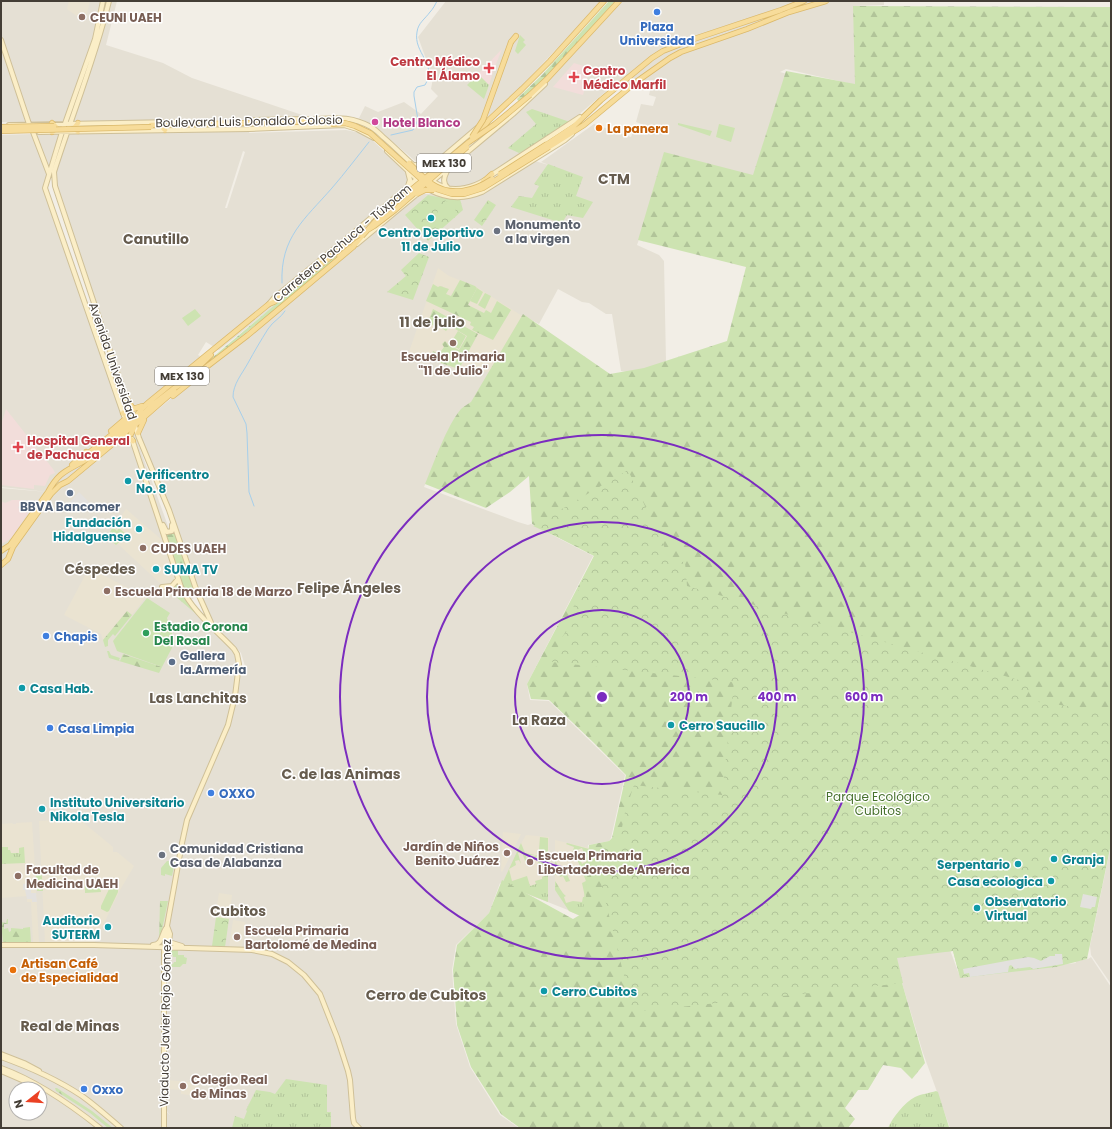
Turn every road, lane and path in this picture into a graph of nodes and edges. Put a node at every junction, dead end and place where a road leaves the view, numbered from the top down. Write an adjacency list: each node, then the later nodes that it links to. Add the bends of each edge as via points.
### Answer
1 (103, 1): 19 (street, Avenida Universidad, via 95,39)
2 (108, 1): 20 (street, Avenida Universidad, via 99,40)
3 (604, 1): 15 (main road, Carretera Pachuca - Túxpam / MEX 130, via 550,61)
4 (619, 1): 13 (main road, Carretera Pachuca - Túxpam / MEX 130)
5 (804, 1): 7 (main road, Boulevard Luis Donaldo Colosio)
6 (826, 1): 9 (main road)
7 (781, 10): 8 (main road, Boulevard Luis Donaldo Colosio); 9 (main road, via 746,24)
8 (736, 26): 12 (main road, via 738,30 708,40); 14 (main road, Boulevard Luis Donaldo Colosio, via 662,51)
9 (747, 29): 12 (main road)
10 (516, 36): 31 (main road, bridge, via 510,42 483,120)
11 (1, 40): 18 (street)
12 (704, 44): 30 (main road, via 681,52 658,66)
13 (547, 80): 31 (main road, Carretera Pachuca - Túxpam / MEX 130, bridge, via 495,124); 38 (street, Carretera Pachuca - Túxpam / MEX 130, via 513,114)
14 (585, 114): 32 (main road); 42 (street, Boulevard Luis Donaldo Colosio)
15 (489, 120): 34 (street, Carretera Pachuca - Túxpam / MEX 130); 51 (main road, Carretera Pachuca - Túxpam / MEX 130, bridge, via 458,156)
16 (52, 123): 18 (street, Boulevard Luis Donaldo Colosio); 19 (street, Boulevard Luis Donaldo Colosio); 26 (main road, via 56,127)
17 (78, 123): 20 (street, Boulevard Luis Donaldo Colosio); 23 (street, Boulevard Luis Donaldo Colosio); 29 (main road, via 75,127)
18 (29, 124): 21 (street, Boulevard Luis Donaldo Colosio)
19 (64, 124): 20 (street, Boulevard Luis Donaldo Colosio); 27 (street, Avenida Universidad)
20 (70, 124): 28 (street, Avenida Universidad)
21 (1, 126): 22 (main road, bridge)
22 (151, 126): 23 (main road); 24 (main road, bridge)
23 (163, 126): 29 (street, Boulevard Luis Donaldo Colosio); 32 (main road, bridge, via 345,123 370,133 430,187 452,194 464,194 483,188); 33 (street, Boulevard Luis Donaldo Colosio, via 346,118 373,128); 35 (street, Boulevard Luis Donaldo Colosio, via 249,129 344,125 374,138)
24 (1, 132): 25 (street, Boulevard Luis Donaldo Colosio)
25 (33, 132): 26 (street, Boulevard Luis Donaldo Colosio); 40 (street)
26 (52, 132): 27 (street, Boulevard Luis Donaldo Colosio)
27 (62, 132): 28 (street, Boulevard Luis Donaldo Colosio); 40 (street, Avenida Universidad)
28 (67, 132): 29 (street, Boulevard Luis Donaldo Colosio); 55 (street, Avenida Universidad, via 53,179)
29 (78, 132)
30 (575, 132): 32 (main road); 49 (street, via 482,192 456,197)
31 (469, 142): 53 (main road, Carretera Pachuca - Túxpam / MEX 130, bridge, via 373,222)
32 (548, 146)
33 (399, 151): 35 (street); 36 (street, Boulevard Luis Donaldo Colosio)
34 (444, 157): 37 (street, Carretera Pachuca - Túxpam / MEX 130); 43 (street, via 439,168)
35 (394, 158): 39 (street, Boulevard Luis Donaldo Colosio)
36 (412, 163): 37 (street, via 423,167); 41 (street, Boulevard Luis Donaldo Colosio)
37 (434, 164): 41 (street, Carretera Pachuca - Túxpam / MEX 130)
38 (448, 169): 45 (street, Carretera Pachuca - Túxpam / MEX 130); 48 (street, via 444,181)
39 (407, 170): 44 (street, Boulevard Luis Donaldo Colosio); 47 (street, via 410,180)
40 (49, 174): 56 (street, Avenida Universidad, via 45,188)
41 (424, 174): 43 (street, Boulevard Luis Donaldo Colosio); 44 (street, Carretera Pachuca - Túxpam / MEX 130); 46 (street)
42 (492, 174): 48 (street, Boulevard Luis Donaldo Colosio, via 475,185); 51 (main road, bridge, via 468,192 458,194 425,190)
43 (429, 178): 45 (street, Boulevard Luis Donaldo Colosio); 46 (street)
44 (417, 179): 46 (street, Boulevard Luis Donaldo Colosio); 47 (street, Carretera Pachuca - Túxpam / MEX 130)
45 (433, 181): 46 (street, Carretera Pachuca - Túxpam / MEX 130); 48 (street, Boulevard Luis Donaldo Colosio)
46 (424, 186): 49 (street); 50 (street, Carretera Pachuca - Túxpam / MEX 130); 51 (street, via 401,201)
47 (407, 188): 52 (street, Carretera Pachuca - Túxpam / MEX 130)
48 (450, 188)
49 (435, 193): 50 (street, via 426,192)
50 (413, 198): 51 (street, Carretera Pachuca - Túxpam / MEX 130)
51 (398, 209): 53 (street, Carretera Pachuca - Túxpam / MEX 130); 57 (main road, Carretera Pachuca - Túxpam / MEX 130, bridge, via 354,238)
52 (352, 234): 54 (main road, via 354,240); 57 (street, Carretera Pachuca - Túxpam / MEX 130)
53 (353, 247): 54 (main road, Carretera Pachuca - Túxpam / MEX 130)
54 (332, 264): 59 (main road, Carretera Pachuca - Túxpam / MEX 130)
55 (90, 293): 56 (street); 61 (street, Avenida Universidad)
56 (82, 296): 64 (street, Avenida Universidad)
57 (269, 304): 58 (main road, Carretera Pachuca - Túxpam / MEX 130)
58 (218, 347): 60 (main road); 62 (main road, Carretera Pachuca - Túxpam / MEX 130)
59 (205, 368): 60 (main road, Carretera Pachuca - Túxpam / MEX 130); 66 (main road, via 144,420)
60 (180, 385): 65 (main road, Carretera Pachuca - Túxpam / MEX 130)
61 (126, 397): 62 (main road, via 133,409); 63 (street, Avenida Universidad)
62 (146, 405): 65 (main road, Carretera Pachuca - Túxpam / MEX 130)
63 (130, 411): 64 (street, via 127,414); 65 (main road)
64 (123, 413): 65 (main road)
65 (130, 423): 66 (main road); 67 (main road, MEX 130); 68 (main road); 69 (main road, MEX 130); 70 (main road)
66 (138, 433): 68 (street, via 134,433); 73 (street, Avenida Universidad)
67 (121, 437): 68 (main road); 71 (main road, MEX 130)
68 (132, 437): 72 (street)
69 (80, 463): 70 (main road, MEX 130); 71 (main road)
70 (66, 470): 74 (main road, MEX 130, via 52,484 10,545)
71 (60, 486): 75 (main road, MEX 130, via 51,494 13,547 8,559)
72 (154, 503): 73 (street, via 164,529 168,532 172,531); 76 (street)
73 (169, 510): 78 (street, Avenida Universidad, via 196,589)
74 (1, 552)
75 (1, 565)
76 (178, 579): 77 (street, via 172,586); 78 (street, via 189,600)
77 (162, 587)
78 (213, 627): 79 (street, Viaducto Javier Rojo Gómez, via 237,654 238,675 228,725 188,820)
79 (167, 926): 81 (street, via 162,933 161,941); 82 (street, Viaducto Javier Rojo Gómez); 83 (street, via 169,942)
80 (1, 945): 81 (street)
81 (148, 946): 82 (street)
82 (164, 947): 83 (street); 94 (street, Viaducto Javier Rojo Gómez)
83 (184, 947): 95 (street, via 267,952 288,962 304,975 320,994 337,1037 350,1080 354,1123)
84 (1, 1054): 88 (street, via 31,1066)
85 (1, 1057): 88 (street)
86 (1, 1068): 90 (street)
87 (1, 1071): 89 (street)
88 (48, 1077): 93 (street, via 83,1097)
89 (25, 1081)
90 (29, 1081)
91 (48, 1092): 92 (street)
92 (100, 1128)
93 (121, 1128)
94 (164, 1128)
95 (359, 1128)

